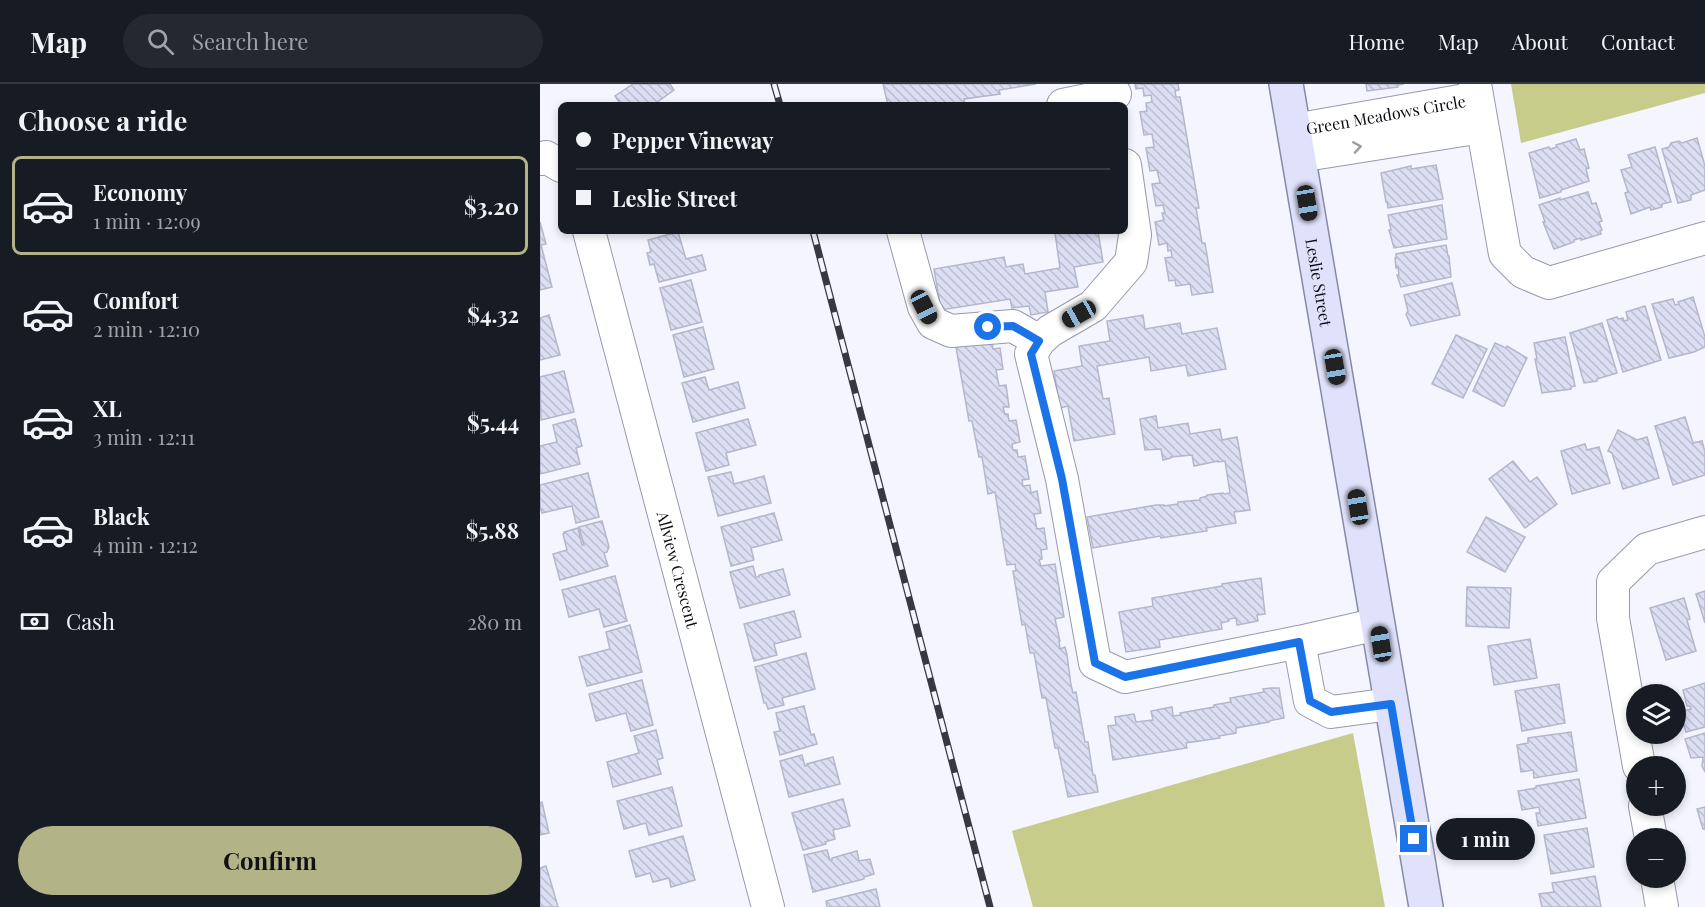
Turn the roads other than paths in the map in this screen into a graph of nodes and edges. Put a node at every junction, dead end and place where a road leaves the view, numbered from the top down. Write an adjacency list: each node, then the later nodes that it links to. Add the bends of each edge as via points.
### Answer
1 (1286, 84): 5 (main road, Leslie Street)
2 (1115, 94): 3 (street)
3 (1077, 102)
4 (1478, 103): 5 (street, Green Meadows Circle); 11 (street, Green Meadows Circle, via 1505,255 1523,272 1549,283)
5 (1297, 143): 14 (main road, Leslie Street)
6 (540, 159): 7 (street, via 546,157)
7 (558, 164)
8 (1128, 186): 12 (street, via 1135,235 1131,262 1093,306 1050,330)
9 (590, 234): 19 (street, Allview Crescent)
10 (904, 234): 12 (street, via 924,307 933,323 951,330 1013,326)
11 (1705, 238)
12 (1039, 341): 15 (street, via 1031,354 1062,479 1095,663 1125,677)
13 (1705, 532): 17 (street, via 1647,549 1613,582 1613,618)
14 (1378, 624): 15 (street); 16 (main road, Leslie Street)
15 (1299, 642): 16 (street, via 1310,701 1331,712)
16 (1391, 704): 20 (main road, Leslie Street)
17 (1637, 756)
18 (1659, 888): 21 (street)
19 (768, 907)
20 (1426, 907)
21 (1662, 907)

